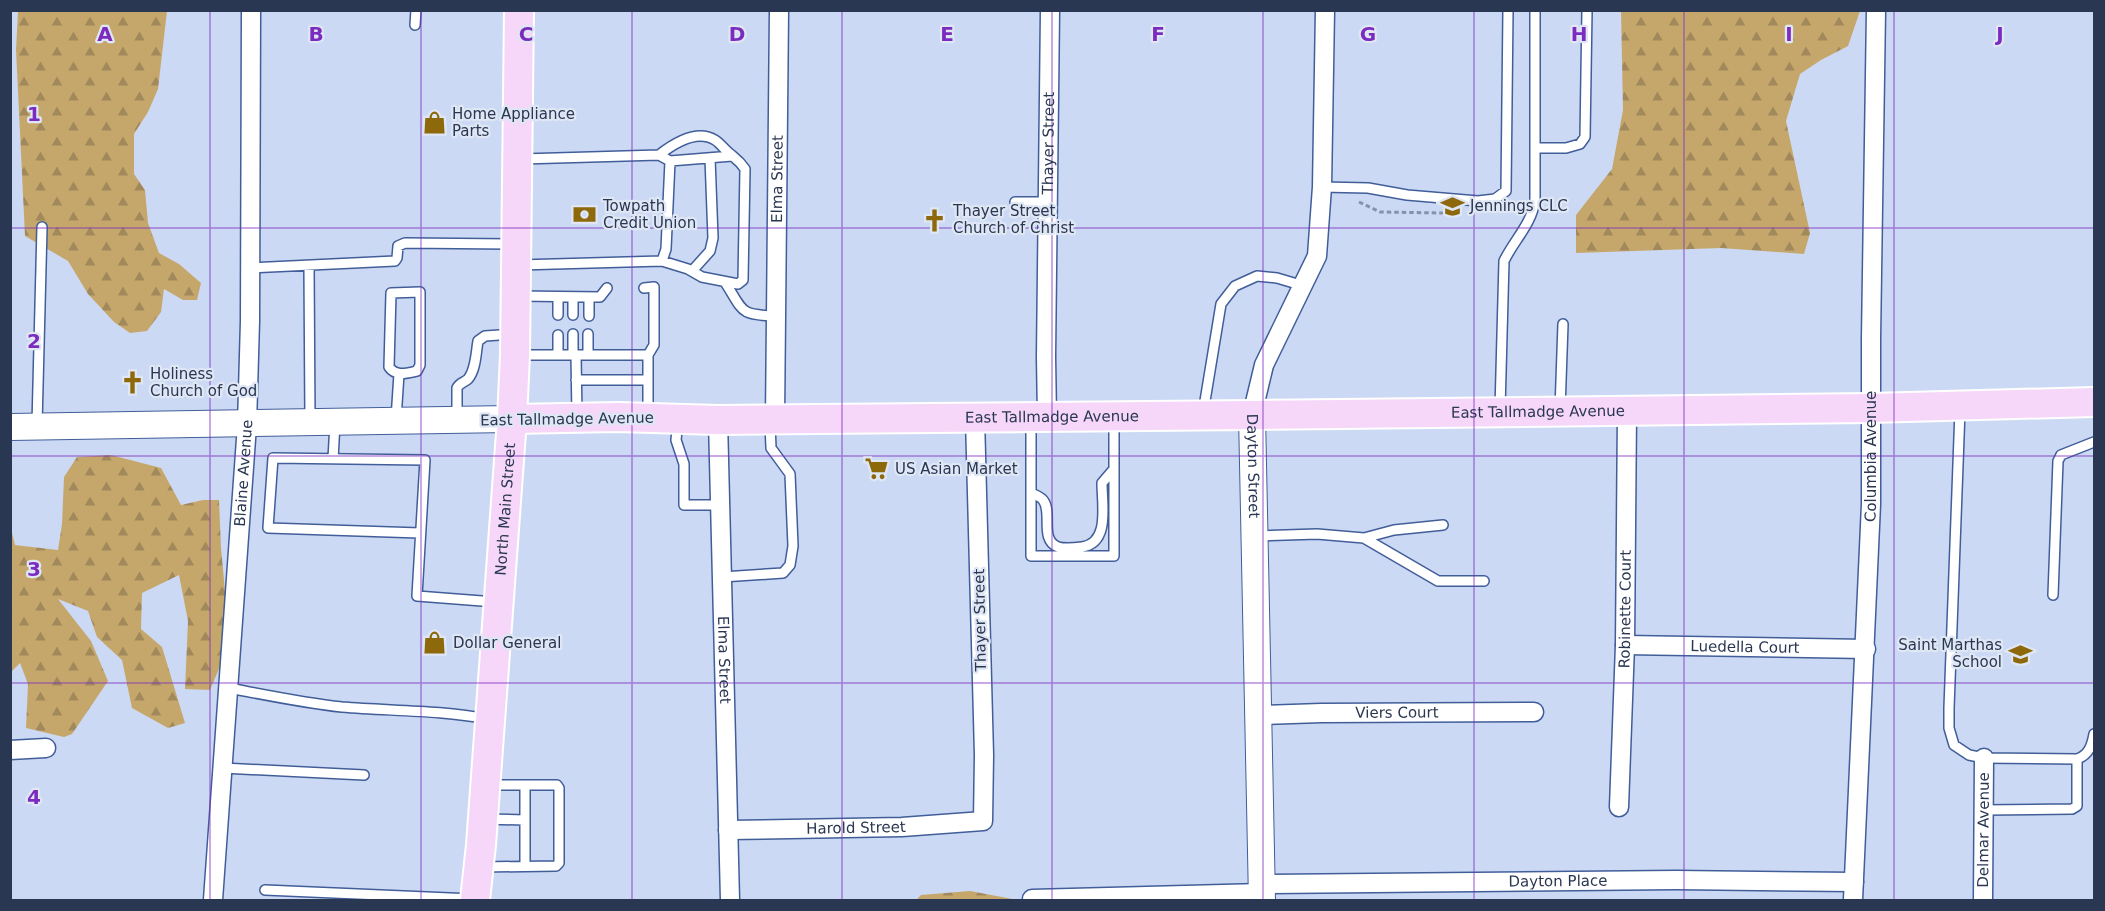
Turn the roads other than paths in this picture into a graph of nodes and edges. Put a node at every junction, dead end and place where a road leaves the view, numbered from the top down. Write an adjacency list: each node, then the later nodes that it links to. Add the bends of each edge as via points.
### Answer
1 (251, 10): 25 (street, Blaine Avenue)
2 (416, 10): 11 (lane)
3 (519, 10): 16 (main road, North Main Street)
4 (779, 10): 38 (street, Elma Street)
5 (1050, 10): 20 (street, Thayer Street)
6 (1325, 10): 18 (street, Dayton Street)
7 (1508, 10): 18 (lane, via 1506,191 1496,199 1478,201 1368,188)
8 (1535, 10): 12 (lane)
9 (1587, 10): 12 (lane, via 1585,137 1580,144 1566,148)
10 (1876, 10): 53 (street, Columbia Avenue)
11 (415, 25)
12 (1535, 147): 54 (lane, via 1533,211 1504,261)
13 (659, 155): 14 (lane, via 699,136 714,139); 16 (lane); 17 (lane)
14 (732, 156): 15 (lane); 27 (lane, via 745,169 743,280 738,284)
15 (710, 158): 17 (lane); 26 (lane, via 713,238 710,251)
16 (518, 159): 22 (main road, North Main Street)
17 (670, 161): 23 (lane, via 666,249)
18 (1322, 192): 28 (street, Dayton Street, via 1317,256)
19 (1015, 202): 20 (lane)
20 (1048, 202): 60 (street, Thayer Street, via 1046,346)
21 (42, 227): 73 (lane)
22 (516, 255): 23 (lane); 24 (lane, via 405,243 398,246 394,261); 31 (main road, North Main Street)
23 (662, 261): 26 (lane)
24 (309, 266): 25 (lane); 71 (lane)
25 (250, 268): 72 (street, Blaine Avenue)
26 (692, 271): 27 (lane)
27 (725, 282): 38 (lane, via 748,314)
28 (1304, 285): 57 (lane, via 1257,276 1235,286 1221,304); 58 (street, Dayton Street, via 1264,365)
29 (608, 288): 34 (lane, via 600,297)
30 (644, 288): 47 (lane, via 654,287 654,345)
31 (516, 296): 32 (lane); 43 (main road, North Main Street)
32 (558, 297): 33 (lane); 35 (lane)
33 (573, 297): 34 (lane); 36 (lane)
34 (589, 297): 37 (lane)
35 (558, 315)
36 (573, 315)
37 (589, 315)
38 (776, 316): 66 (street, Elma Street)
39 (1563, 324): 55 (lane)
40 (573, 334): 45 (lane)
41 (588, 334): 46 (lane)
42 (558, 335): 44 (lane)
43 (515, 345): 44 (lane); 65 (main road, North Main Street); 67 (lane, via 485,336 478,341 472,371 457,388)
44 (558, 355): 45 (lane)
45 (574, 355): 46 (lane); 49 (lane)
46 (588, 355): 47 (lane)
47 (648, 355): 50 (lane)
48 (399, 374): 48 (lane, via 389,367 391,293 420,292 420,365 417,371); 69 (lane)
49 (576, 380): 50 (lane); 61 (lane)
50 (648, 380): 62 (lane)
51 (2094, 402): 52 (main road, East Tallmadge Avenue)
52 (1960, 405): 53 (main road, East Tallmadge Avenue); 97 (lane, via 1949,728 1953,745 1969,755)
53 (1871, 408): 56 (main road, East Tallmadge Avenue); 89 (street, Columbia Avenue)
54 (1500, 411): 55 (main road, East Tallmadge Avenue); 58 (main road, East Tallmadge Avenue)
55 (1560, 411): 56 (main road, East Tallmadge Avenue)
56 (1627, 411): 88 (street, Robinette Court)
57 (1202, 415): 58 (main road, East Tallmadge Avenue); 59 (main road, East Tallmadge Avenue)
58 (1252, 415): 82 (main road, Dayton Street)
59 (1114, 416): 60 (main road, East Tallmadge Avenue); 77 (lane)
60 (1039, 417): 64 (main road, East Tallmadge Avenue); 78 (lane)
61 (577, 418): 62 (main road, East Tallmadge Avenue); 65 (main road, East Tallmadge Avenue)
62 (648, 418): 63 (main road, East Tallmadge Avenue)
63 (679, 418): 68 (main road, East Tallmadge Avenue); 79 (lane, via 676,440 684,464 684,505)
64 (975, 418): 66 (main road, East Tallmadge Avenue); 107 (street, Thayer Street)
65 (512, 419): 67 (main road, East Tallmadge Avenue); 87 (main road, North Main Street)
66 (773, 419): 68 (main road, East Tallmadge Avenue); 84 (lane, via 771,448 790,474 790,565 783,573)
67 (457, 420): 69 (main road, East Tallmadge Avenue)
68 (718, 420): 79 (street, Elma Street)
69 (396, 422): 70 (main road, East Tallmadge Avenue)
70 (335, 423): 71 (main road, East Tallmadge Avenue); 76 (lane)
71 (310, 424): 72 (main road, East Tallmadge Avenue)
72 (247, 425): 73 (main road, East Tallmadge Avenue); 90 (street, Blaine Avenue)
73 (37, 427): 74 (main road, East Tallmadge Avenue)
74 (10, 428)
75 (2094, 442): 86 (lane, via 2061,455 2058,461)
76 (333, 459): 81 (lane, via 425,460); 81 (lane, via 273,458 268,528)
77 (1114, 469): 78 (lane, via 1101,483 1102,527 1098,539 1090,546 1057,546 1049,539 1047,508 1043,499); 78 (lane, via 1114,556 1031,556)
78 (1031, 493)
79 (720, 505): 84 (street, Elma Street)
80 (1443, 525): 83 (lane, via 1394,530)
81 (420, 533): 87 (lane, via 417,596)
82 (1255, 536): 83 (lane, via 1317,534); 92 (main road, Dayton Street)
83 (1364, 538): 85 (lane, via 1438,581)
84 (722, 577): 108 (street, Elma Street)
85 (1484, 581)
86 (2053, 595)
87 (498, 602): 93 (main road, North Main Street)
88 (1625, 645): 89 (street, Luedella Court); 103 (street, Robinette Court)
89 (1866, 649): 111 (street, Columbia Avenue)
90 (229, 688): 93 (lane, via 341,707 456,713); 99 (street, Blaine Avenue)
91 (1534, 712): 92 (street, Viers Court)
92 (1258, 716): 113 (main road, Dayton Street)
93 (490, 719): 101 (main road, North Main Street)
94 (2094, 734): 98 (lane, via 2092,745)
95 (46, 748): 96 (street)
96 (10, 750)
97 (1984, 758): 98 (lane); 104 (street, Delmar Avenue)
98 (2077, 759): 104 (lane, via 2076,806 2072,809)
99 (223, 768): 100 (lane); 115 (street, Blaine Avenue)
100 (364, 776)
101 (486, 785): 102 (lane); 105 (main road, North Main Street)
102 (525, 785): 106 (lane); 109 (lane, via 559,788 559,862 556,866)
103 (1619, 807)
104 (1984, 810): 119 (street, Delmar Avenue)
105 (483, 819): 106 (lane); 110 (main road, North Main Street)
106 (525, 820): 109 (lane)
107 (983, 821): 108 (street, Harold Street, via 902,827)
108 (728, 830): 117 (street, Elma Street)
109 (525, 866): 110 (lane)
110 (479, 867): 116 (main road, North Main Street)
111 (1854, 882): 113 (street, Dayton Place, via 1665,880); 118 (street, Columbia Avenue)
112 (265, 890): 116 (lane)
113 (1262, 892): 114 (street, Dayton Place)
114 (1032, 899)
115 (213, 900)
116 (476, 900)
117 (730, 900)
118 (1853, 900)
119 (1983, 900)

